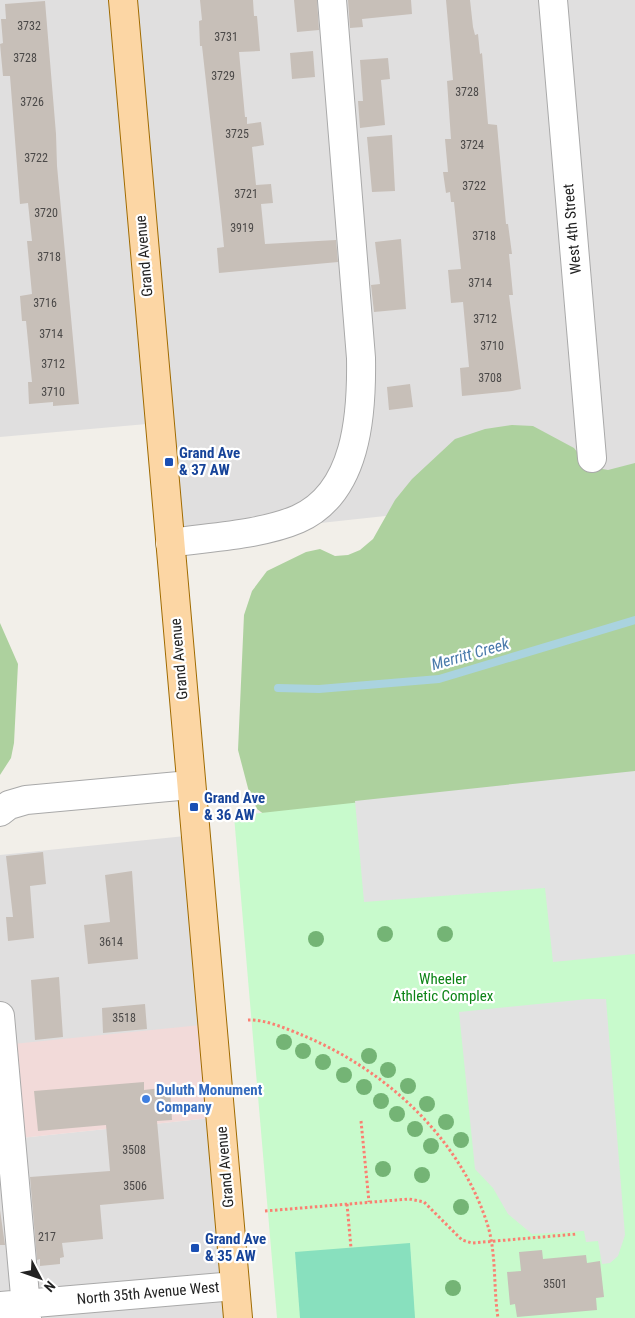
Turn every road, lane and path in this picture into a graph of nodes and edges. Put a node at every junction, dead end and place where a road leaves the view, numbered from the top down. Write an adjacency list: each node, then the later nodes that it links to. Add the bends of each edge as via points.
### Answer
1 (123, 0): 5 (main road, Grand Avenue)
2 (332, 0): 5 (street, via 361,358 360,414 350,454 332,494 297,520 265,529)
3 (553, 0): 4 (street, West 4th Street)
4 (592, 458)
5 (170, 543): 6 (main road, Grand Avenue)
6 (190, 785): 7 (street, via 26,800); 17 (main road, Grand Avenue)
7 (0, 812)
8 (0, 1016): 18 (street)
9 (248, 1020): 15 (path, via 322,1043 386,1082 415,1109 457,1160 487,1222)
10 (361, 1121): 11 (path)
11 (369, 1202): 12 (path); 15 (path, via 409,1199 424,1202 462,1240)
12 (347, 1204): 13 (path); 16 (path)
13 (265, 1210)
14 (577, 1234): 15 (path)
15 (490, 1242): 20 (path)
16 (351, 1248)
17 (235, 1286): 18 (street, North 35th Avenue West); 19 (main road, Grand Avenue)
18 (17, 1309)
19 (238, 1318)
20 (498, 1318)

